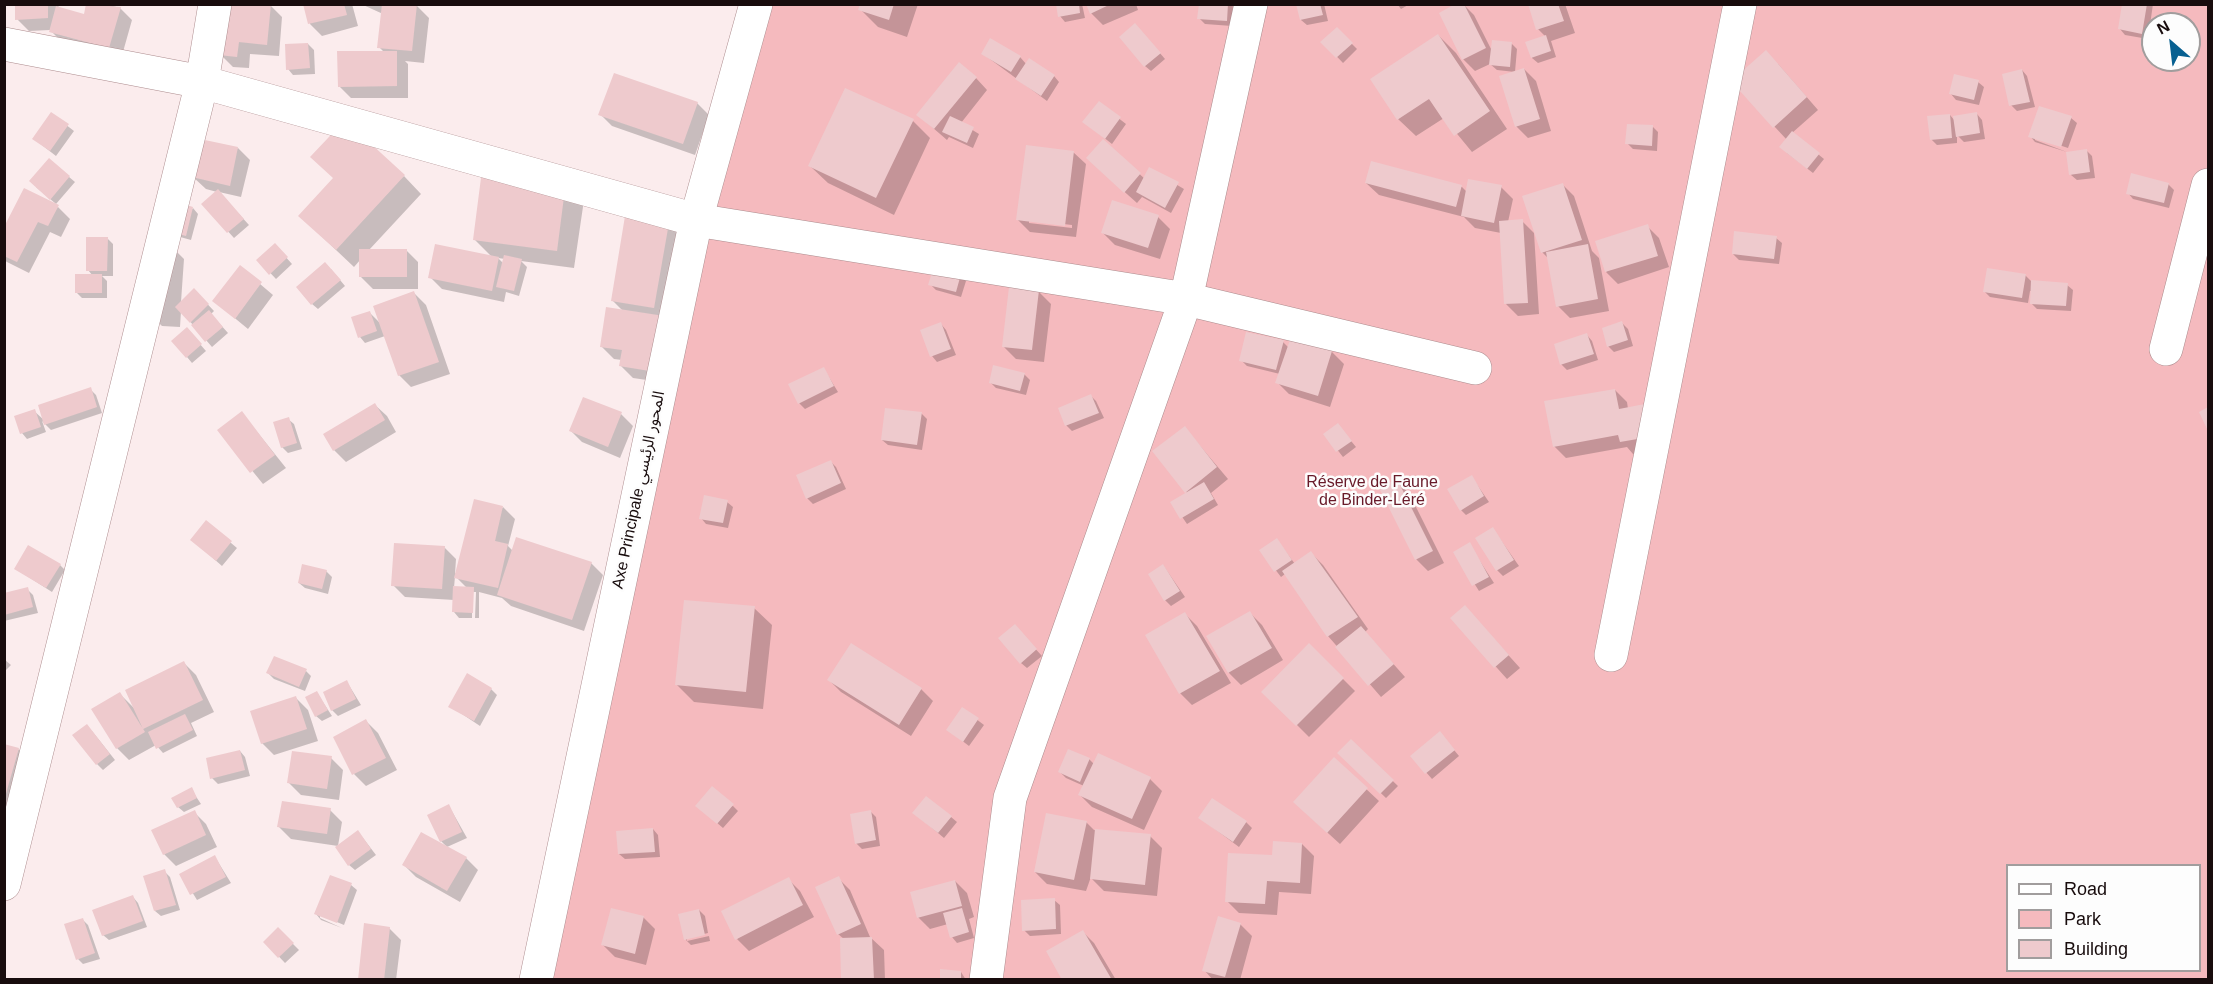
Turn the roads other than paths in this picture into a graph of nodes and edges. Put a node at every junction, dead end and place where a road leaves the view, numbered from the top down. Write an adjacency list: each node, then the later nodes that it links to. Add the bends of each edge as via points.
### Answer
1 (215, 4): 6 (street)
2 (756, 4): 8 (street, Axe Principale المحور الرئيسي)
3 (1251, 4): 9 (street)
4 (1740, 4): 12 (street)
5 (4, 44): 6 (street)
6 (202, 82): 8 (street); 13 (street)
7 (2208, 185): 10 (street)
8 (696, 220): 9 (street); 14 (street, Axe Principale المحور الرئيسي)
9 (1186, 299): 11 (street); 15 (street, via 1010,798)
10 (2166, 349)
11 (1475, 368)
12 (1611, 655)
13 (4, 884)
14 (536, 980)
15 (986, 980)

